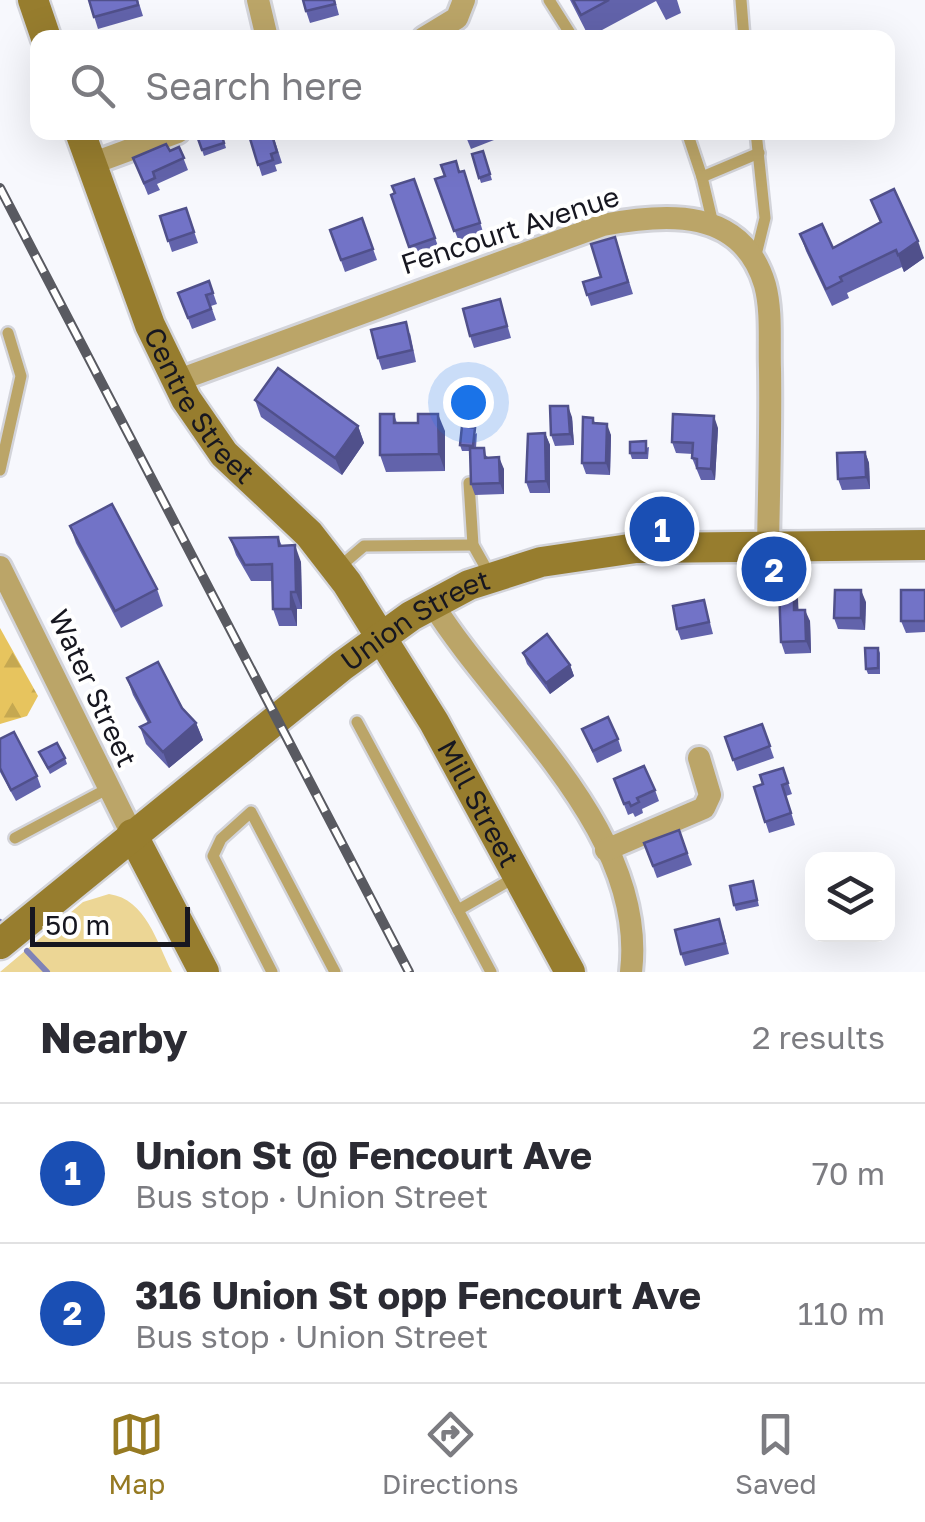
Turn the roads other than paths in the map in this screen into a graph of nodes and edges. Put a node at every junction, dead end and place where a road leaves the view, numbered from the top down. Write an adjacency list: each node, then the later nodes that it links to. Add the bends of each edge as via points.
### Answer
1 (33, 0): 6 (main road)
2 (258, 0): 7 (street)
3 (549, 0): 9 (lane)
4 (741, 0): 10 (lane)
5 (464, 1): 8 (street, via 458,18)
6 (43, 30)
7 (265, 30)
8 (438, 30)
9 (568, 30)
10 (743, 30)
11 (83, 140): 16 (main road, Centre Street)
12 (156, 140): 16 (street)
13 (690, 140): 17 (lane)
14 (757, 140): 15 (lane)
15 (759, 153): 17 (lane); 19 (lane, via 765,218)
16 (91, 164): 21 (main road, Centre Street)
17 (702, 177): 18 (lane)
18 (713, 225): 19 (street); 21 (street, Fencourt Avenue, via 664,216 603,225)
19 (754, 263): 26 (street, via 768,311)
20 (8, 333): 22 (lane, via 21,376)
21 (176, 381): 28 (main road, Centre Street, via 224,454)
22 (0, 469)
23 (468, 482): 24 (lane)
24 (473, 545): 28 (lane, via 364,546); 29 (lane)
25 (925, 545): 26 (main road, Union Street)
26 (768, 546): 29 (main road, Union Street, via 589,553)
27 (0, 566): 34 (street, Water Street)
28 (338, 570): 31 (main road, Centre Street)
29 (491, 576): 30 (main road, Union Street)
30 (432, 603): 31 (main road, Union Street); 37 (street, via 556,766)
31 (382, 637): 35 (main road, Union Street); 38 (main road, Mill Street)
32 (357, 722): 39 (lane)
33 (699, 758): 37 (street, via 710,796 704,808)
34 (107, 789): 35 (street, Water Street); 36 (lane)
35 (132, 834): 40 (main road, Union Street); 41 (main road)
36 (15, 838)
37 (606, 850): 46 (street, via 629,908)
38 (518, 876): 39 (lane); 45 (main road, Mill Street)
39 (458, 910): 44 (lane)
40 (0, 944)
41 (204, 972)
42 (272, 972): 43 (lane, via 213,856 221,839 252,812)
43 (335, 972)
44 (491, 972)
45 (570, 972)
46 (631, 972)

